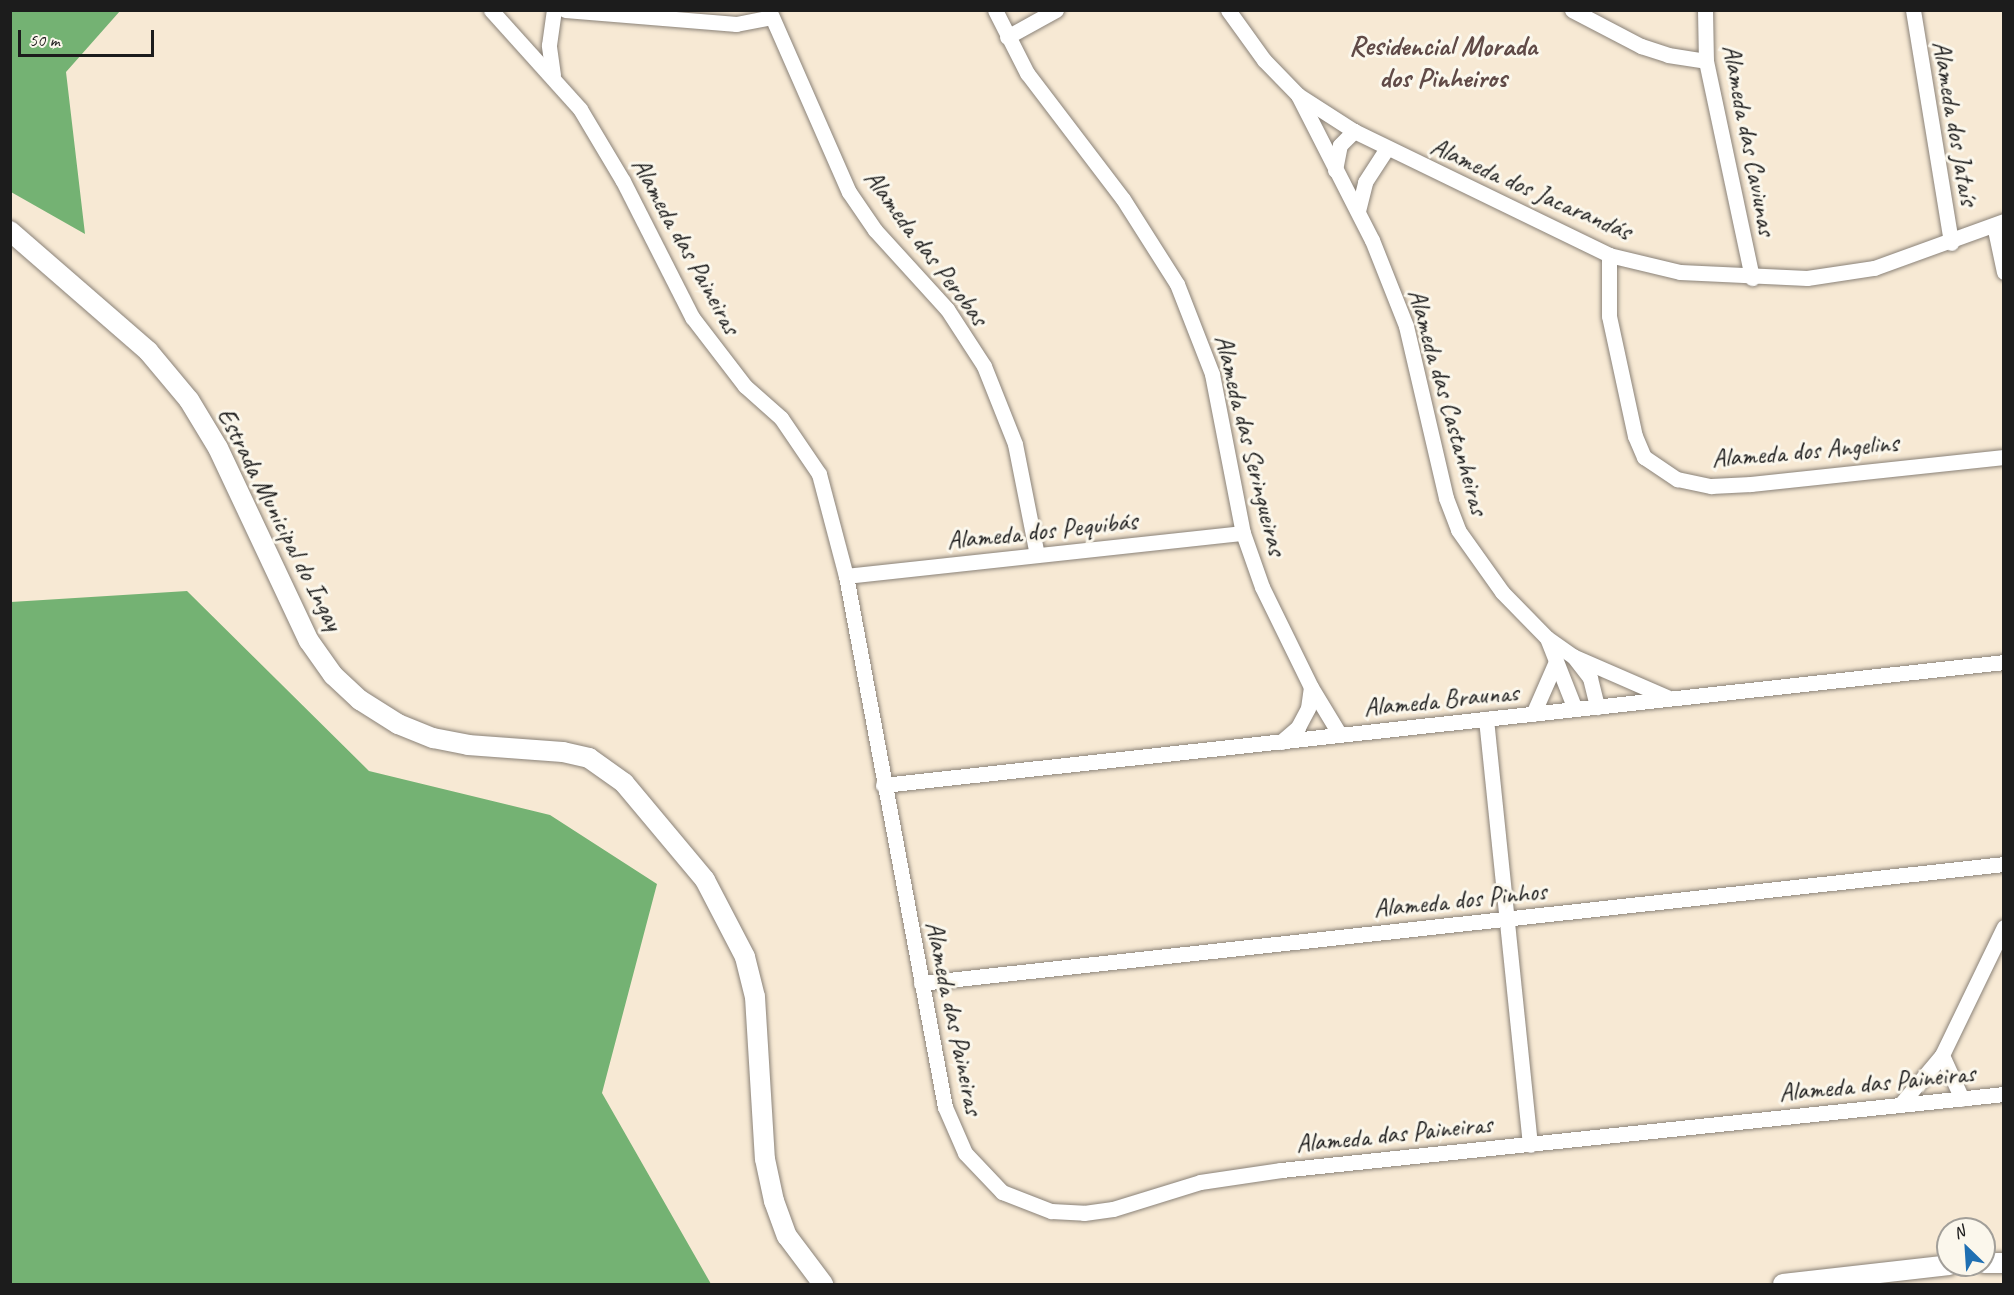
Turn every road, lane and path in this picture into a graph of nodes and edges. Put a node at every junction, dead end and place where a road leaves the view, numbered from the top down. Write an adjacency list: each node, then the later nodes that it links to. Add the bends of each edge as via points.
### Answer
1 (491, 10): 12 (street, Alameda das Paineiras)
2 (512, 10): 12 (street)
3 (554, 10): 15 (street, via 549,45)
4 (565, 10): 11 (street, via 736,24)
5 (995, 10): 13 (street, Alameda das Seringueiras)
6 (1056, 10): 13 (street)
7 (1228, 10): 16 (street, via 1264,60)
8 (1572, 10): 14 (street, via 1641,46 1668,56)
9 (1705, 10): 14 (street, Alameda das Caviunas)
10 (1912, 10): 23 (street, Alameda dos Jataís)
11 (770, 14): 29 (street, Alameda das Perobas, via 849,192 875,230 947,309 984,366 1015,444)
12 (507, 27): 15 (street, Alameda das Paineiras)
13 (1007, 37): 28 (street, Alameda das Seringueiras, via 1027,73 1123,199 1178,284 1212,374)
14 (1706, 62): 26 (street, Alameda das Caviunas)
15 (553, 75): 30 (street, Alameda das Paineiras, via 580,109 623,181 692,316 745,386 781,418 801,443 819,474)
16 (1298, 95): 17 (street, Alameda dos Jacarandás); 19 (street, Alameda das Castanheiras)
17 (1354, 131): 18 (street, Alameda dos Jacarandás); 19 (street, via 1340,145)
18 (1386, 150): 20 (street, via 1365,182); 24 (street, Alameda dos Jacarandás)
19 (1335, 170): 20 (street, Alameda das Castanheiras)
20 (1358, 211): 31 (street, Alameda das Castanheiras, via 1406,326 1446,498 1458,530 1502,592)
21 (1999, 223): 23 (street, Alameda dos Jacarandás); 25 (street)
22 (10, 231): 54 (street, Estrada Municipal do Ingay, via 148,351 189,400 218,448 309,641 333,675 360,700 398,724 433,738 589,758 631,790 705,880 745,957 755,997 765,1159 774,1201 787,1236)
23 (1952, 243): 26 (street, Alameda dos Jacarandás, via 1875,268 1808,278)
24 (1609, 255): 26 (street, Alameda dos Jacarandás, via 1680,272); 27 (street, Alameda dos Angelins, via 1609,316 1635,436 1644,457 1677,479 1711,486 1751,484)
25 (2004, 272)
26 (1752, 278)
27 (2004, 457)
28 (1243, 533): 29 (street, Alameda dos Pequibás); 35 (street, Alameda das Seringueiras, via 1277,621)
29 (1037, 555): 30 (street, Alameda dos Pequibás)
30 (846, 576): 43 (street, Alameda das Paineiras)
31 (1546, 638): 32 (street, Alameda das Castanheiras); 34 (street, Alameda das Castanheiras)
32 (1573, 656): 36 (street, Alameda das Castanheiras); 37 (street, Alameda das Castanheiras, via 1590,678)
33 (2004, 662): 36 (street, Alameda Braunas)
34 (1555, 664): 38 (street, Alameda das Castanheiras); 39 (street)
35 (1311, 687): 41 (street, Alameda das Seringueiras); 42 (street, via 1308,708 1298,727)
36 (1672, 699): 37 (street, Alameda Braunas)
37 (1597, 707): 38 (street, Alameda Braunas)
38 (1575, 709): 39 (street, Alameda Braunas)
39 (1533, 714): 40 (street, Alameda Braunas)
40 (1486, 719): 41 (street, Alameda Braunas); 45 (street)
41 (1340, 735): 42 (street, Alameda Braunas)
42 (1281, 742): 43 (street, Alameda Braunas)
43 (883, 785): 47 (street, Alameda das Paineiras)
44 (2004, 864): 45 (street, Alameda dos Pinhos)
45 (1508, 919): 47 (street, Alameda dos Pinhos); 52 (street)
46 (2004, 927): 48 (street)
47 (921, 983): 52 (street, Alameda das Paineiras, via 945,1107 965,1153 1002,1192 1051,1211 1084,1213 1113,1209 1200,1182 1281,1170)
48 (1942, 1055): 50 (street); 51 (street)
49 (2004, 1094): 50 (street, Alameda das Paineiras)
50 (1962, 1099): 51 (street, Alameda das Paineiras)
51 (1900, 1105): 52 (street, Alameda das Paineiras)
52 (1530, 1145)
53 (1936, 1266): 55 (street)
54 (823, 1284)
55 (1783, 1284)

